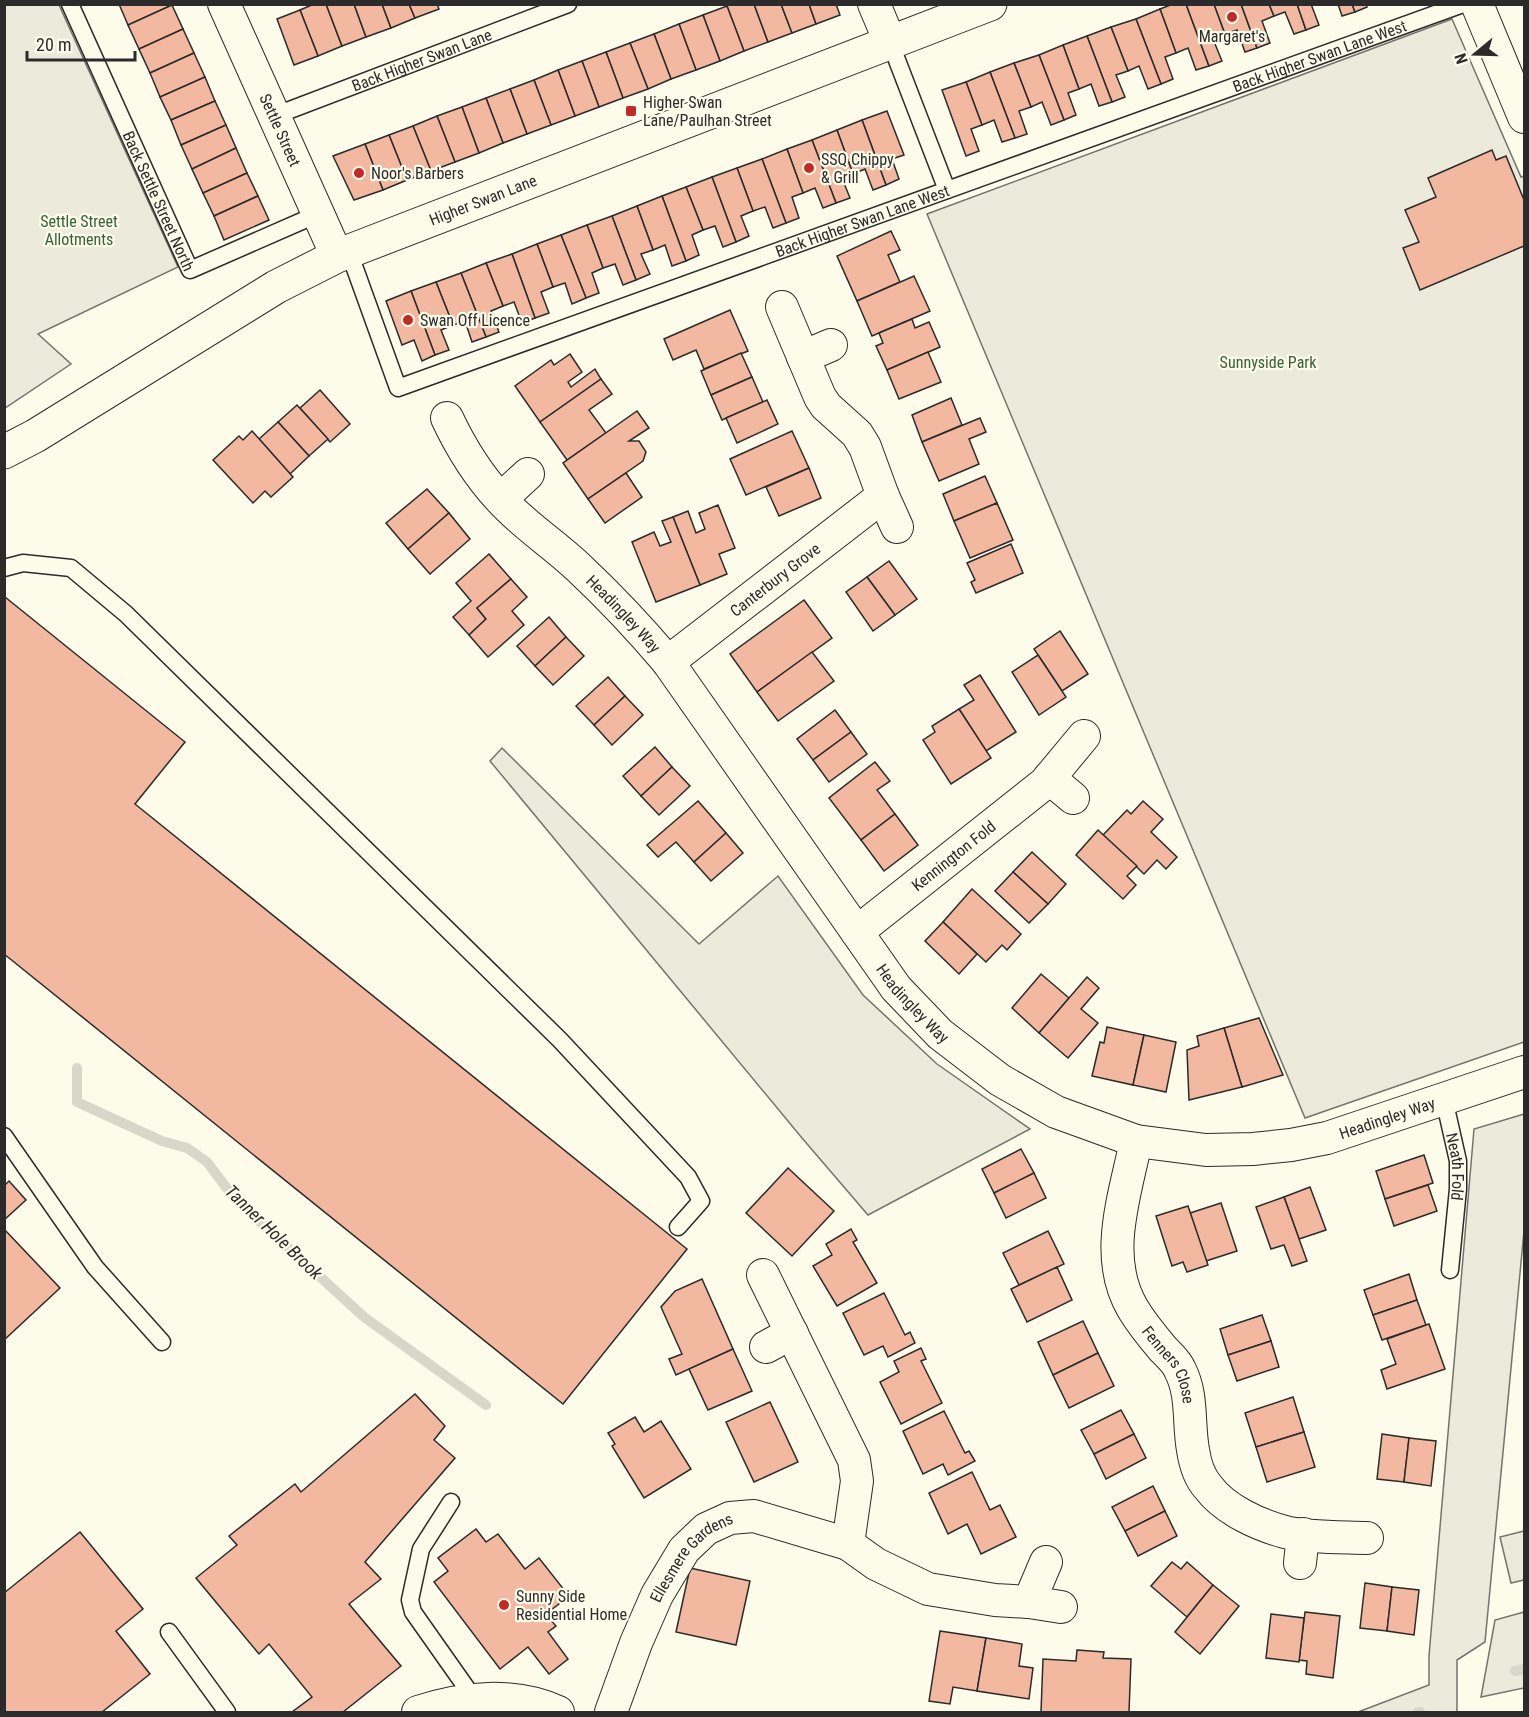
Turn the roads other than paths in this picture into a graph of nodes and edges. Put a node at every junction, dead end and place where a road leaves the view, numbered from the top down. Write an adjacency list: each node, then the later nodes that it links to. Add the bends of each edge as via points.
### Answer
1 (70, 4): 12 (lane, Back Settle Street North, via 190,270)
2 (224, 4): 9 (street, Settle Street)
3 (568, 4): 9 (lane, Back Higher Swan Lane)
4 (874, 4): 8 (street)
5 (990, 4): 8 (street, Higher Swan Lane)
6 (1463, 4): 11 (lane, Back Higher Swan Lane West)
7 (1477, 4): 10 (street)
8 (890, 42): 11 (lane); 13 (street, Higher Swan Lane)
9 (274, 116): 12 (street, Settle Street)
10 (1524, 117)
11 (947, 190): 13 (lane, Back Higher Swan Lane West, via 398,388)
12 (318, 214): 13 (street, Settle Street)
13 (343, 254): 16 (street, Higher Swan Lane, via 276,286)
14 (782, 307): 18 (street, via 817,351 820,397 857,434)
15 (447, 418): 19 (street, Headingley Way, via 480,476)
16 (4, 452)
17 (528, 474): 19 (street)
18 (883, 496): 20 (street); 22 (street, Canterbury Grove)
19 (501, 499): 22 (street, Headingley Way, via 628,615)
20 (897, 526)
21 (4, 568): 31 (lane, via 22,563 71,568 126,614 560,1040 688,1177 701,1201)
22 (668, 662): 26 (street, Headingley Way)
23 (1084, 736): 24 (street, Kennington Fold)
24 (1049, 778): 25 (street); 26 (street, Kennington Fold)
25 (1073, 798)
26 (857, 932): 30 (street, Headingley Way, via 896,988 940,1034 999,1080 1056,1112)
27 (1517, 1074): 28 (street, Headingley Way)
28 (1444, 1099): 30 (street, Headingley Way, via 1327,1138 1291,1145 1206,1150); 32 (lane, Neath Fold, via 1458,1161)
29 (4, 1136): 34 (lane, via 95,1267)
30 (1136, 1141): 36 (street, Fenners Close, via 1118,1232 1120,1280 1146,1330 1184,1377 1197,1468 1208,1487 1226,1505 1287,1533 1301,1548)
31 (678, 1227)
32 (1450, 1270)
33 (763, 1275): 37 (street, via 779,1340 854,1460 857,1481)
34 (162, 1342)
35 (452, 1502): 42 (lane, via 421,1549 410,1600 413,1612)
36 (1367, 1538)
37 (848, 1544): 39 (street, Ellesmere Gardens, via 876,1564 928,1589); 46 (street, Ellesmere Gardens, via 754,1516 730,1518 706,1530 684,1550 657,1595)
38 (1046, 1562): 39 (street)
39 (1029, 1602): 40 (street, Ellesmere Gardens)
40 (1060, 1607)
41 (169, 1632): 43 (lane)
42 (475, 1700): 44 (street); 45 (street, via 522,1702)
43 (227, 1713)
44 (418, 1713)
45 (558, 1713)
46 (610, 1713)

